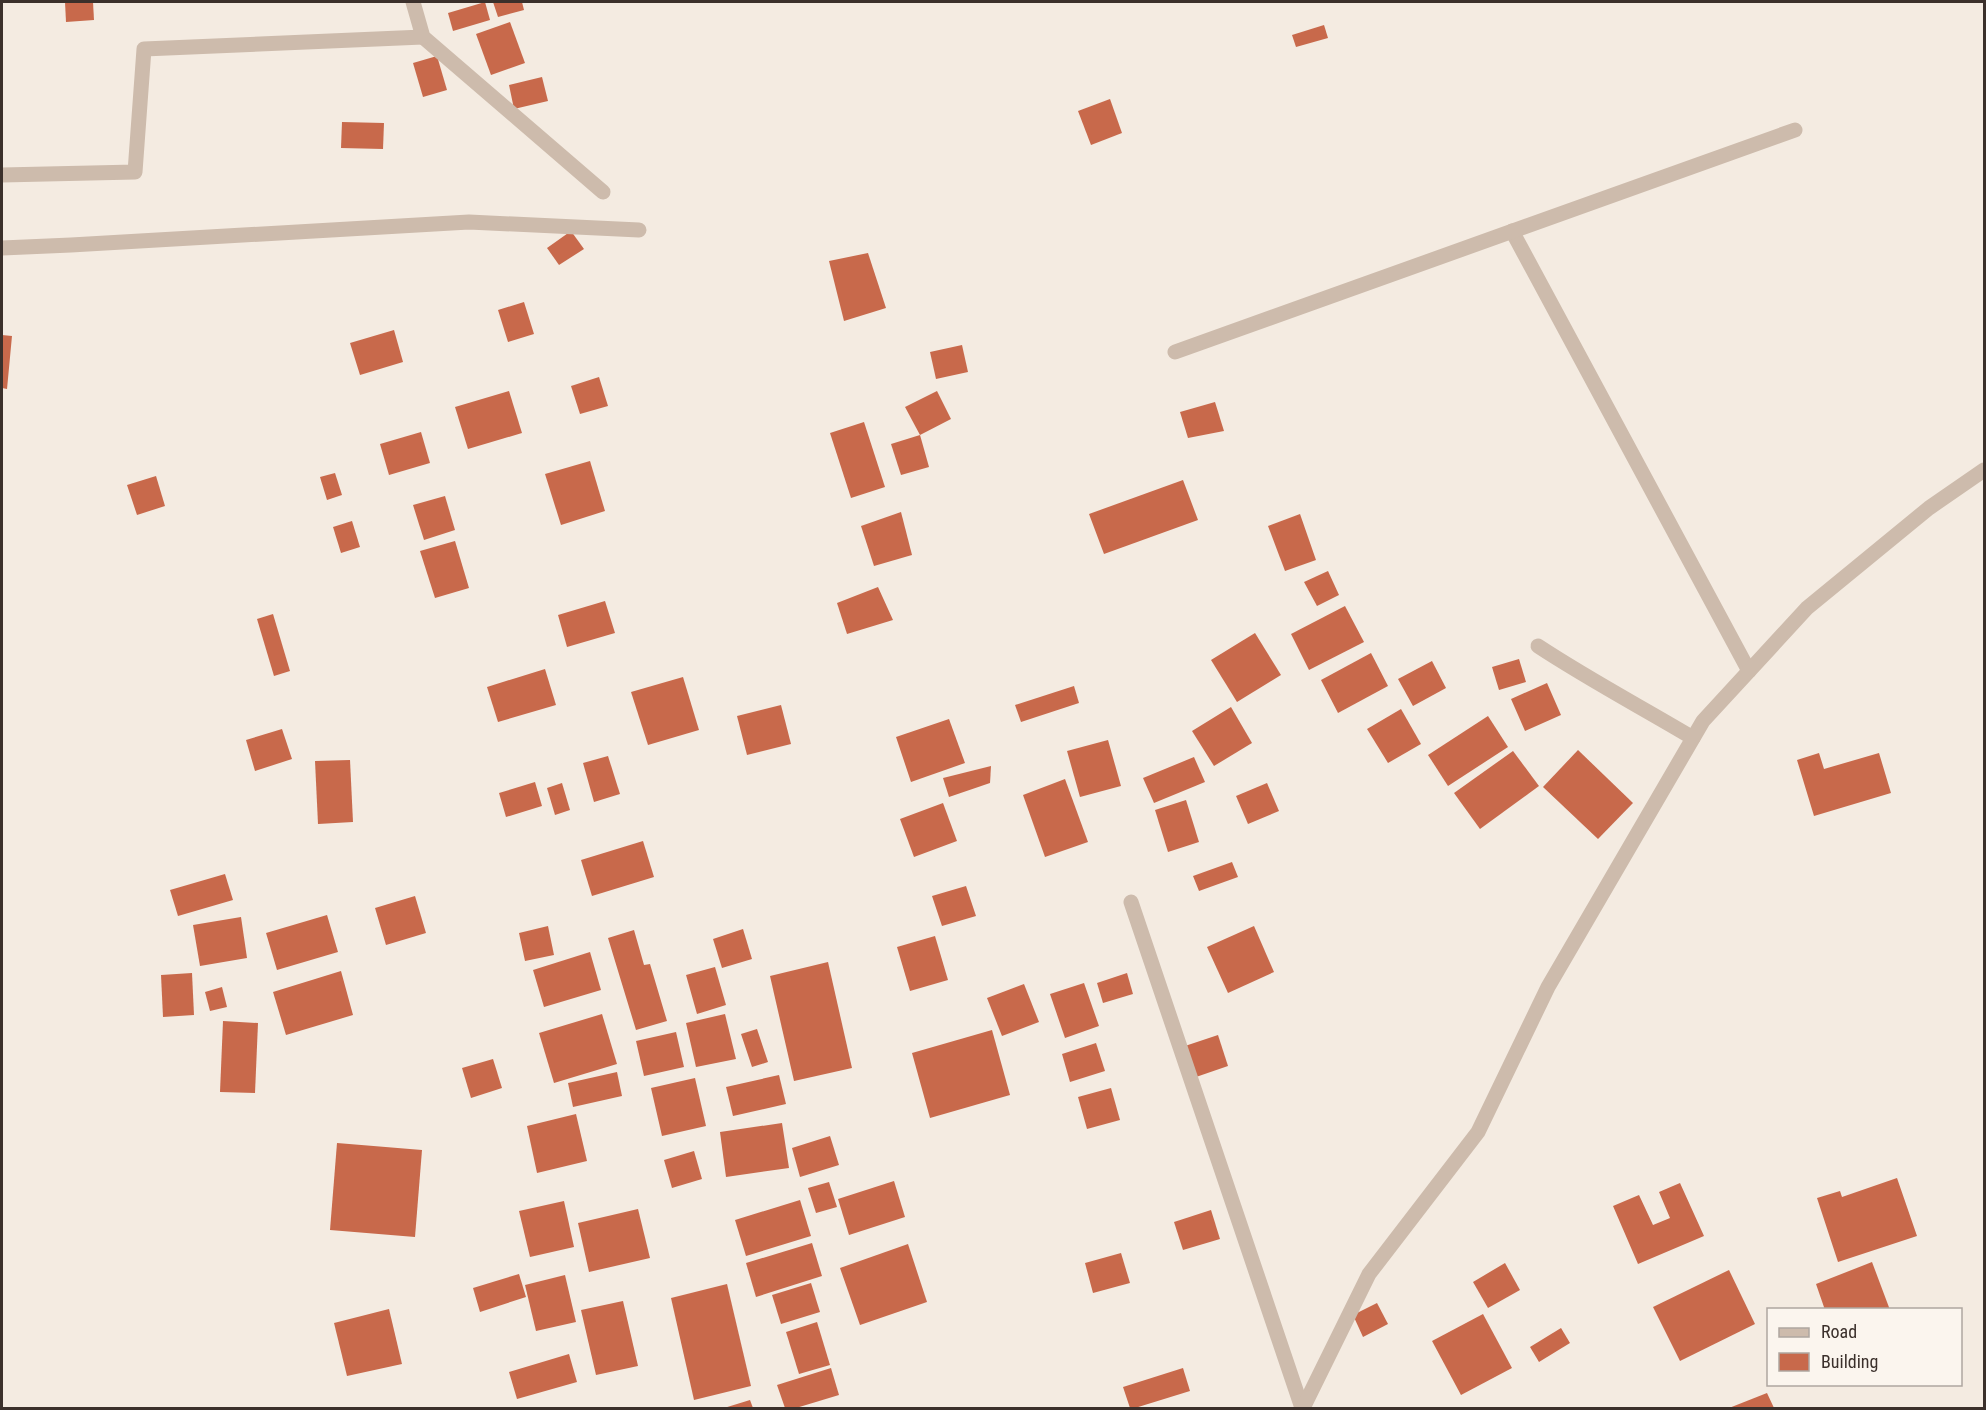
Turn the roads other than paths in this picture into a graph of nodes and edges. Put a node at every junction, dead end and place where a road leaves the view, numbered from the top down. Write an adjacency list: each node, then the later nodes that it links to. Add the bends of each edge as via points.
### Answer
1 (413, 2): 2 (street)
2 (423, 37): 4 (street, via 144,50 135,172); 5 (street)
3 (1795, 130): 7 (street)
4 (2, 176)
5 (603, 192)
6 (639, 230): 8 (street, via 469,222)
7 (1512, 231): 9 (street); 12 (street)
8 (2, 248)
9 (1175, 352)
10 (1984, 470): 12 (street, via 1929,508 1807,608)
11 (1538, 646): 13 (street, via 1585,678)
12 (1749, 671): 13 (street, via 1703,721)
13 (1693, 738): 15 (street, via 1548,987 1478,1131 1369,1274)
14 (1131, 902): 15 (street)
15 (1303, 1408)

